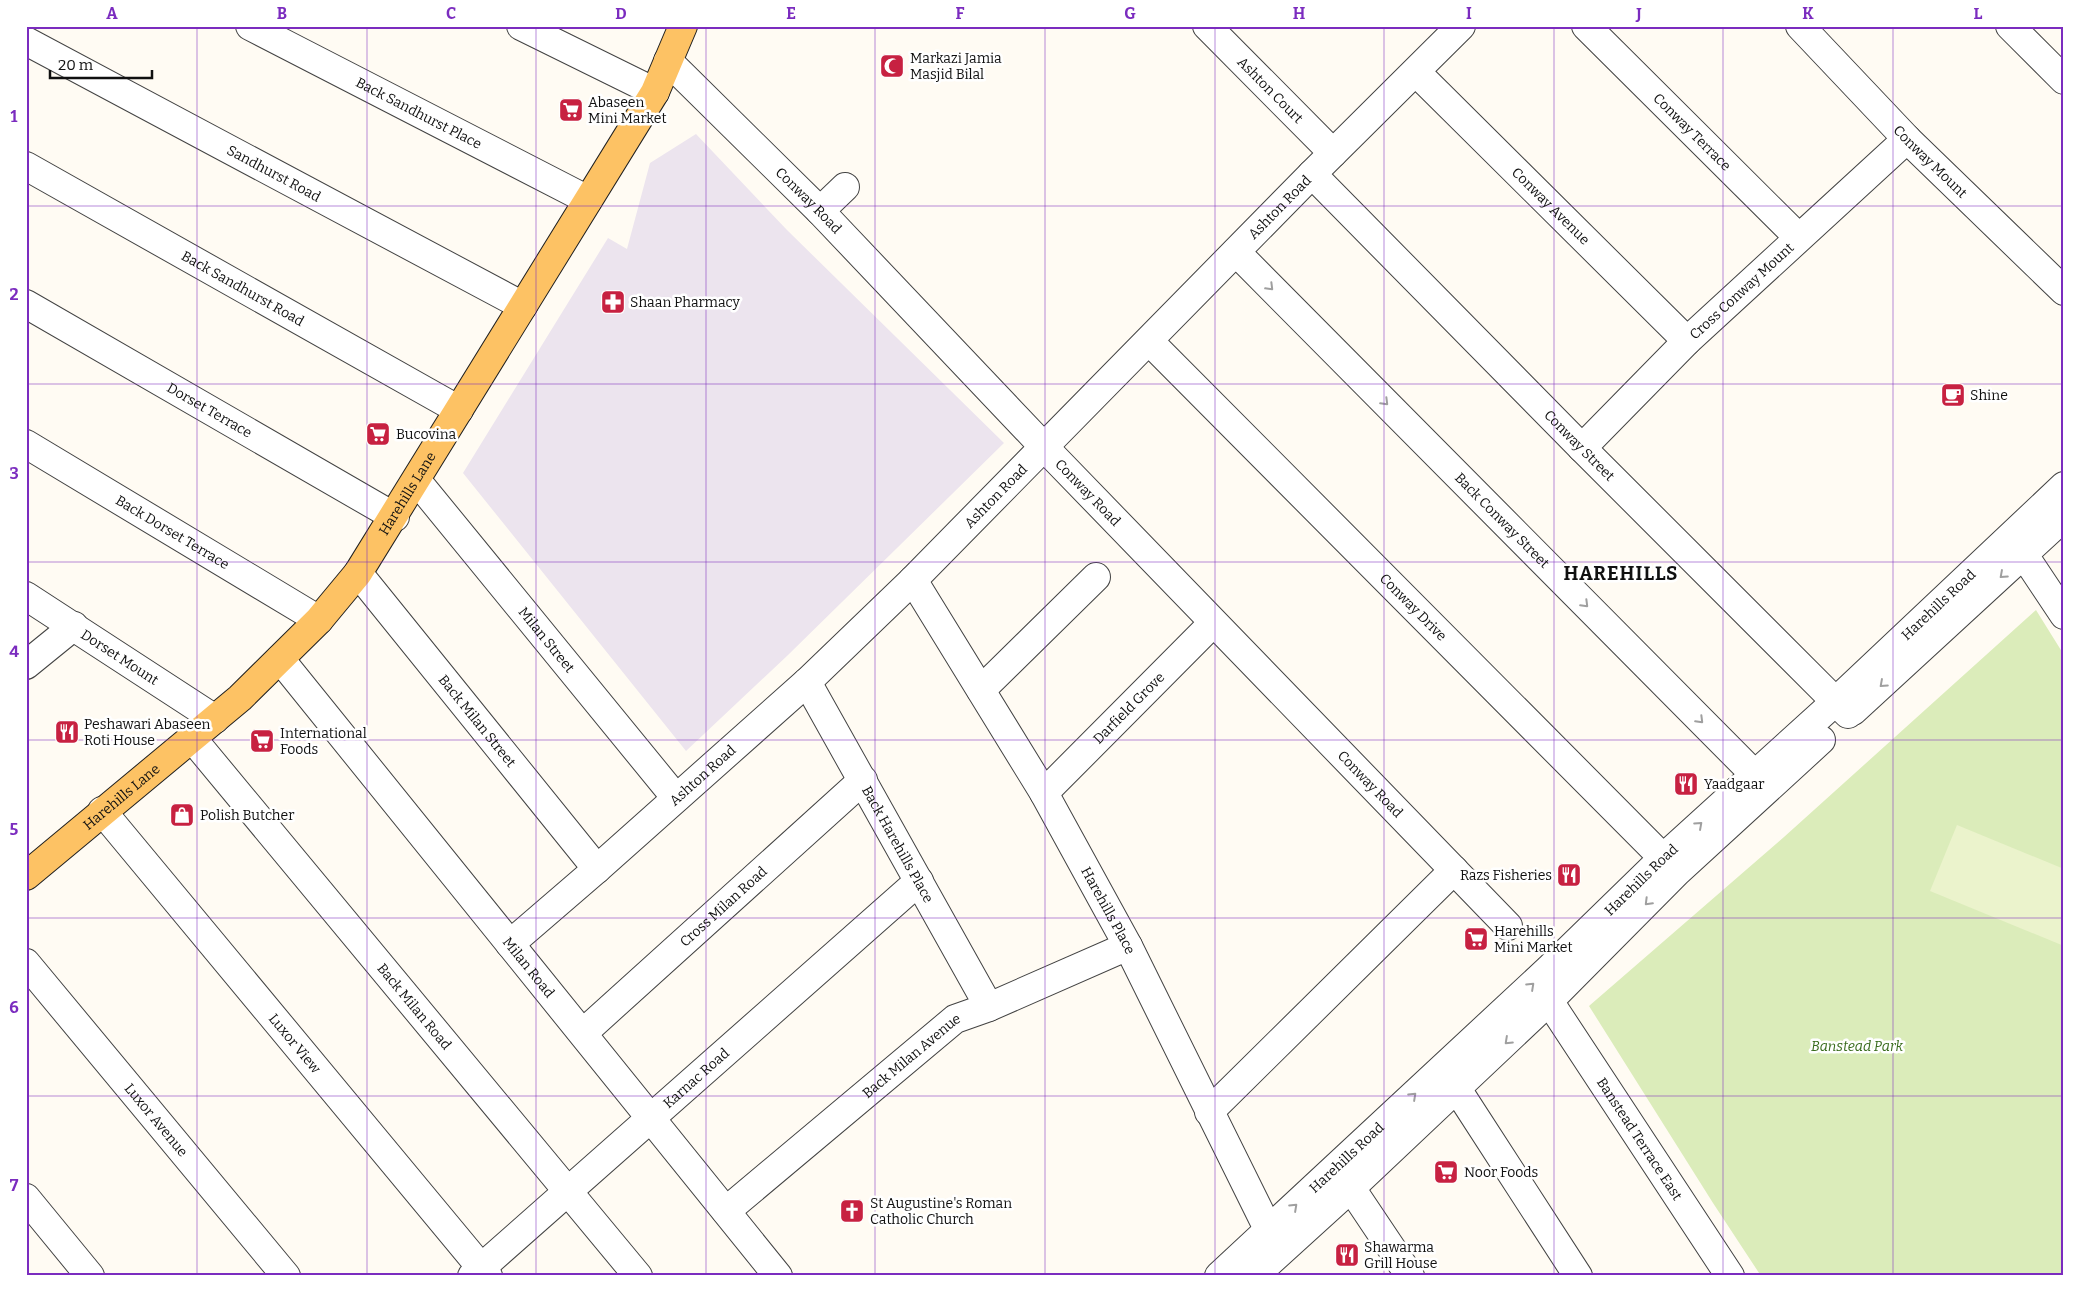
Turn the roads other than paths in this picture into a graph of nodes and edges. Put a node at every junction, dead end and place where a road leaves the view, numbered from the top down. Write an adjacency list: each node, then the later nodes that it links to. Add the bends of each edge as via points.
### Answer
1 (250, 26): 19 (street, Back Sandhurst Place)
2 (521, 26): 13 (street)
3 (683, 26): 10 (main road, Harehills Lane)
4 (1208, 26): 15 (street, Ashton Court)
5 (1461, 26): 11 (street, Ashton Road)
6 (1586, 26): 21 (street, Conway Terrace)
7 (1800, 26): 14 (street, Conway Mount)
8 (2010, 26): 12 (street)
9 (26, 41): 25 (street, Sandhurst Road)
10 (668, 61): 13 (main road, Harehills Lane); 20 (street, Conway Road)
11 (1416, 72): 15 (street, Ashton Road); 27 (street, Conway Avenue)
12 (2064, 80)
13 (655, 92): 19 (main road, Harehills Lane)
14 (1907, 139): 21 (street, Cross Conway Mount); 23 (street, Conway Mount)
15 (1333, 153): 17 (street, Ashton Road)
16 (26, 166): 28 (street, Back Sandhurst Road)
17 (1312, 174): 22 (street, Ashton Road); 31 (street, Conway Street)
18 (845, 187): 20 (street)
19 (588, 200): 25 (main road, Harehills Lane)
20 (820, 211): 30 (street, Conway Road)
21 (1798, 237): 27 (street, Cross Conway Mount)
22 (1236, 252): 26 (street, Ashton Road); 53 (street, Back Conway Street, one-way to 53)
23 (2064, 291)
24 (26, 304): 34 (street, Dorset Terrace)
25 (523, 306): 28 (main road, Harehills Lane)
26 (1149, 341): 30 (street, Ashton Road); 57 (street, Conway Drive)
27 (1686, 341): 31 (street, Cross Conway Mount)
28 (460, 410): 32 (main road, Harehills Lane)
29 (26, 444): 42 (street, Back Dorset Terrace)
30 (1044, 447): 39 (street, Ashton Road); 43 (street, Conway Road)
31 (1582, 448): 49 (street, Conway Street)
32 (417, 481): 34 (main road, Harehills Lane); 55 (street, Milan Street)
33 (2064, 486): 49 (street, Harehills Road)
34 (395, 517): 37 (main road, Harehills Lane)
35 (2064, 517): 36 (street, Harehills Road)
36 (2024, 556): 41 (street); 49 (street, Harehills Road, one-way to 49)
37 (358, 573): 42 (main road, Harehills Lane); 58 (street, Back Milan Street)
38 (1096, 577): 48 (street)
39 (914, 580): 47 (street, Ashton Road); 48 (street, Harehills Place)
40 (26, 596): 44 (street, Dorset Mount)
41 (2064, 615)
42 (319, 620): 45 (main road, Harehills Lane)
43 (1213, 623): 54 (street, Darfield Grove); 59 (street, Conway Road)
44 (74, 626): 46 (street); 50 (street, Dorset Mount)
45 (280, 659): 50 (main road, Harehills Lane); 63 (street, Milan Road)
46 (26, 665)
47 (807, 682): 52 (street, Back Harehills Place); 55 (street, Ashton Road)
48 (981, 690): 54 (street, Harehills Place)
49 (1842, 709): 53 (street, Harehills Road)
50 (215, 719): 51 (main road, Harehills Lane)
51 (191, 737): 56 (main road, Harehills Lane); 73 (street, Back Milan Road)
52 (862, 780): 61 (street, Back Harehills Place); 68 (street, Cross Milan Road)
53 (1762, 782): 57 (street, Harehills Road)
54 (1044, 793): 64 (street, Harehills Place)
55 (676, 798): 58 (street, Ashton Road)
56 (102, 811): 60 (main road, Harehills Lane); 77 (street, Luxor View)
57 (1670, 865): 66 (street, Harehills Road, one-way to 66); 76 (street, Harehills Road, one-way to 57, via 1550,969)
58 (597, 869): 63 (street, Ashton Road)
59 (1454, 870): 62 (street, Conway Road); 70 (street)
60 (26, 876)
61 (919, 881): 67 (street, Back Harehills Place); 71 (street, Karnac Road)
62 (1508, 926)
63 (510, 944): 68 (street, Milan Road)
64 (1128, 946): 67 (street, Back Milan Avenue); 70 (street, Harehills Place)
65 (26, 963): 79 (street, Luxor Avenue)
66 (1549, 1001): 69 (street, Harehills Road, one-way to 69); 86 (street, Banstead Terrace East)
67 (989, 1007): 75 (street, Back Milan Avenue, via 956,1019)
68 (583, 1034): 71 (street, Milan Road)
69 (1457, 1089): 72 (street, Harehills Road); 85 (street)
70 (1209, 1112): 76 (street, Harehills Place)
71 (650, 1118): 73 (street, Karnac Road); 75 (street, Milan Road)
72 (1351, 1188): 76 (street, Harehills Road); 84 (street)
73 (568, 1191): 77 (street, Karnac Road); 80 (street, Back Milan Road)
74 (26, 1198): 78 (street)
75 (726, 1211): 81 (street, Milan Road)
76 (1274, 1242): 82 (street, Harehills Road); 83 (street, Harehills Road)
77 (480, 1273)
78 (90, 1276)
79 (286, 1276)
80 (638, 1276)
81 (778, 1276)
82 (1219, 1276)
83 (1254, 1276)
84 (1410, 1276)
85 (1578, 1276)
86 (1730, 1276)

